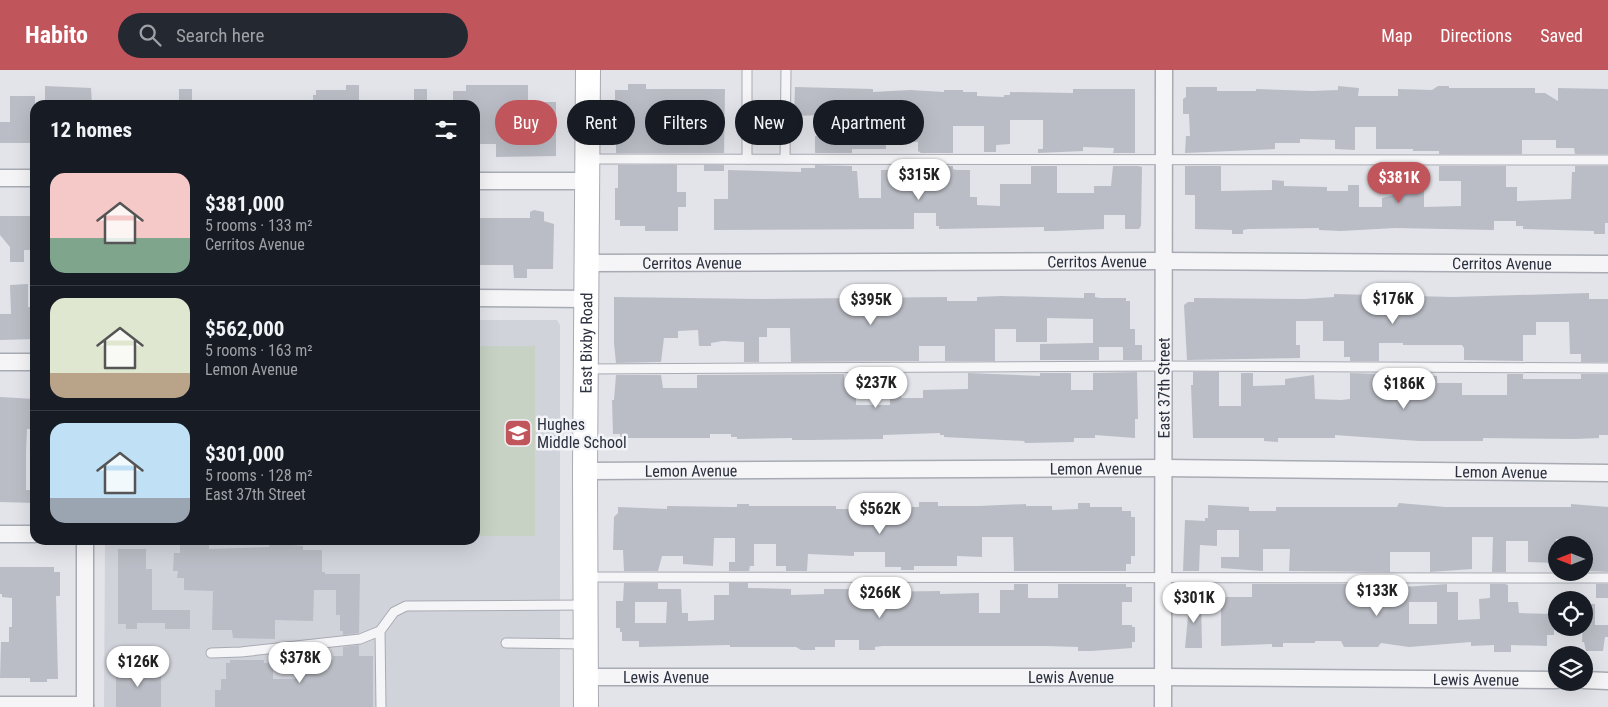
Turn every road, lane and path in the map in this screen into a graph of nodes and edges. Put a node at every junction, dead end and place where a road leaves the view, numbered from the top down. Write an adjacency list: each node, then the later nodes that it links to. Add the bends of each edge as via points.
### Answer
1 (588, 70): 9 (street, East Bixby Road)
2 (747, 70): 5 (lane)
3 (786, 70): 6 (lane)
4 (1164, 70): 7 (street, East 37th Street)
5 (747, 159): 6 (lane); 9 (lane)
6 (785, 159): 7 (lane)
7 (1164, 159): 8 (lane); 13 (street, East 37th Street)
8 (1608, 160)
9 (588, 170): 12 (street); 14 (street, East Bixby Road)
10 (0, 178): 11 (street)
11 (30, 178)
12 (480, 181)
13 (1164, 261): 14 (street, Cerritos Avenue); 15 (street, Cerritos Avenue); 20 (street, East 37th Street)
14 (587, 263): 17 (street, East Bixby Road)
15 (1608, 264)
16 (480, 298): 17 (street)
17 (586, 298): 22 (street, East Bixby Road)
18 (0, 362): 19 (street)
19 (30, 362)
20 (1164, 366): 21 (lane); 22 (lane); 23 (street, East 37th Street)
21 (1608, 368)
22 (586, 369): 24 (street, East Bixby Road)
23 (1164, 468): 24 (street, Lemon Avenue); 25 (street, Lemon Avenue); 29 (street, East 37th Street)
24 (585, 471): 30 (street, East Bixby Road)
25 (1608, 473)
26 (0, 534): 27 (street)
27 (30, 534)
28 (85, 545): 43 (street)
29 (1163, 576): 30 (lane); 31 (lane); 38 (street, East 37th Street)
30 (586, 577): 32 (street, East Bixby Road)
31 (1608, 578)
32 (586, 605): 33 (lane, via 406,606 394,612); 35 (street, East Bixby Road)
33 (380, 631): 36 (lane, via 360,639); 44 (lane)
34 (506, 643): 35 (lane)
35 (586, 644): 37 (street, East Bixby Road)
36 (211, 653)
37 (586, 677): 38 (street, Lewis Avenue); 45 (street, East Bixby Road)
38 (1163, 677): 39 (street, Lewis Avenue); 46 (street, East 37th Street)
39 (1548, 680)
40 (1593, 680): 41 (street)
41 (1608, 681)
42 (0, 706): 43 (street)
43 (84, 706)
44 (381, 707)
45 (586, 707)
46 (1163, 707)

